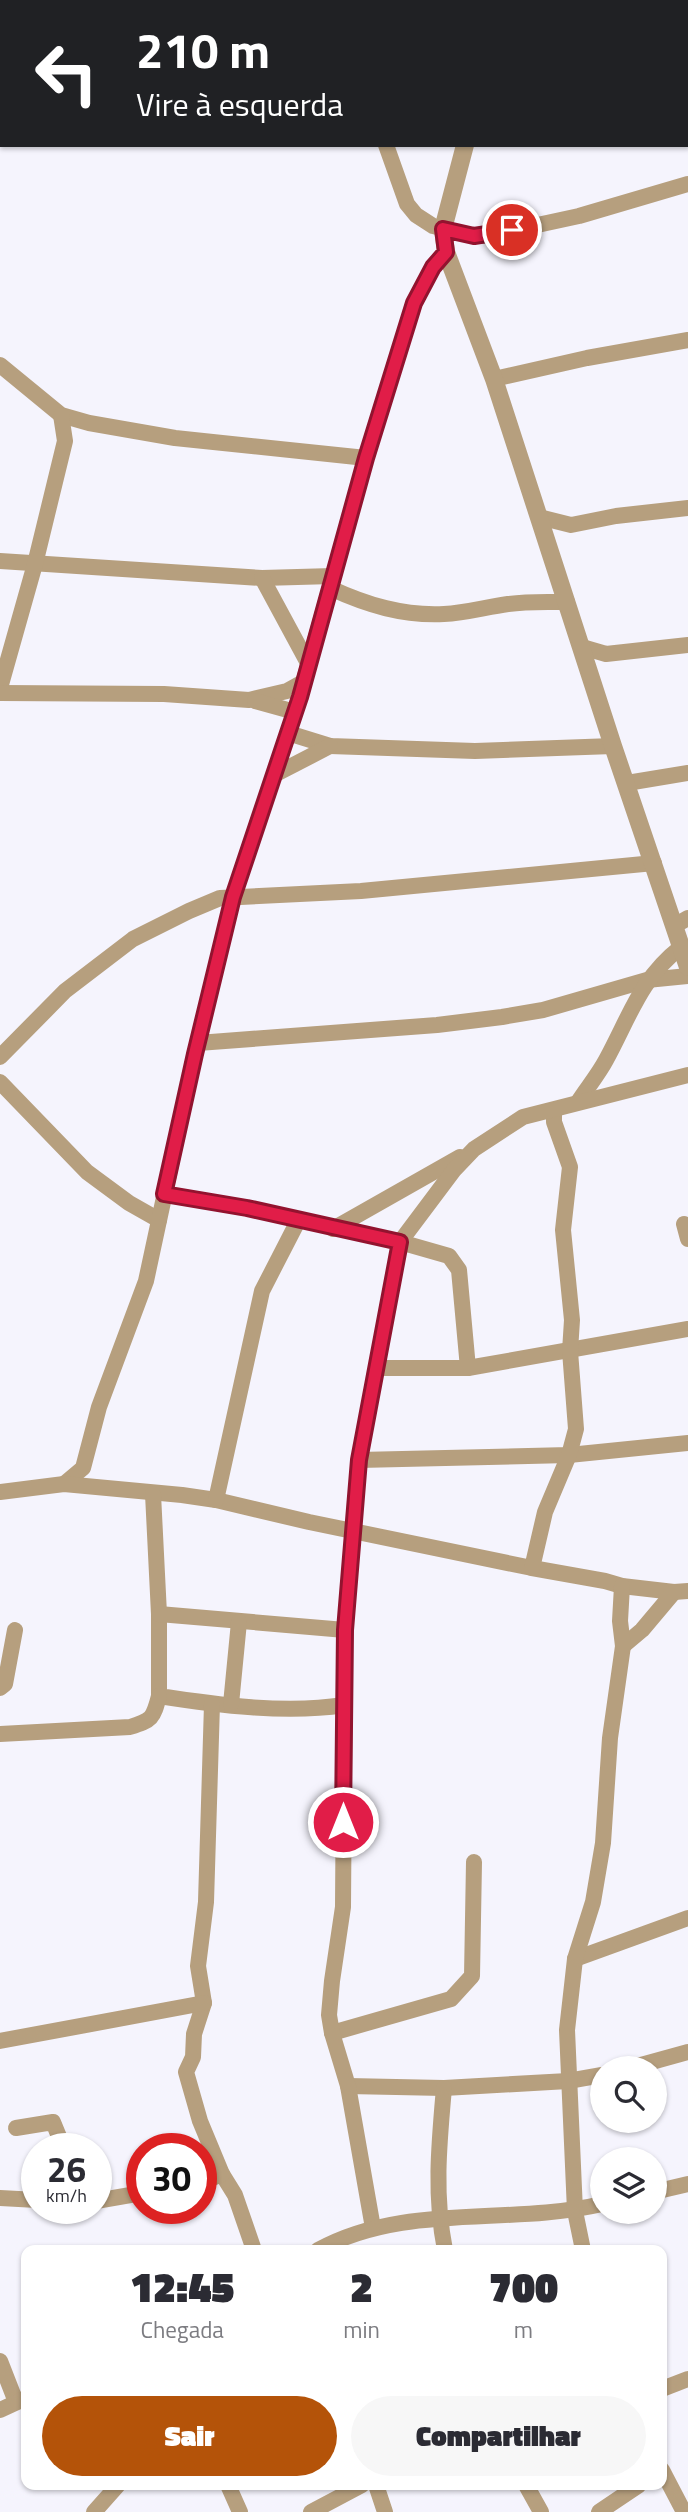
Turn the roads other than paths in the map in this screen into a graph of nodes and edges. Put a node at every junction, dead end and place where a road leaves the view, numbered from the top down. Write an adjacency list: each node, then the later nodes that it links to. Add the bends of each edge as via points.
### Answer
1 (387, 147): 4 (street, via 407,204 422,221)
2 (464, 147): 4 (street)
3 (688, 184): 4 (street, via 579,216 491,235)
4 (443, 229): 5 (street)
5 (446, 252): 8 (street); 12 (street, via 414,303)
6 (688, 340): 8 (street)
7 (0, 365): 9 (street)
8 (494, 379): 14 (street)
9 (61, 415): 10 (street); 11 (street)
10 (89, 424): 11 (street); 12 (street)
11 (65, 441): 18 (street)
12 (366, 458): 20 (street)
13 (688, 508): 15 (street)
14 (539, 517): 15 (street); 16 (street)
15 (571, 525): 16 (street)
16 (548, 544): 21 (street)
17 (0, 561): 18 (street)
18 (35, 564): 19 (street); 28 (street)
19 (262, 578): 20 (street); 25 (street)
20 (332, 582): 21 (street, via 361,602 397,612 463,613 518,603); 25 (street)
21 (567, 602): 23 (street)
22 (688, 645): 24 (street)
23 (582, 647): 24 (street); 26 (street)
24 (606, 654): 26 (street)
25 (309, 665): 27 (street)
26 (588, 665): 33 (street)
27 (304, 681): 29 (street, via 287,691); 30 (street)
28 (0, 691): 29 (street)
29 (249, 700): 30 (street)
30 (295, 712): 31 (street)
31 (288, 733): 32 (street); 35 (street)
32 (330, 746): 33 (street, via 475,751); 35 (street)
33 (613, 746): 36 (street)
34 (688, 773): 36 (street)
35 (276, 774): 38 (street)
36 (627, 783): 37 (street)
37 (654, 863): 38 (street, via 398,888); 39 (street)
38 (233, 897): 44 (street); 45 (street, via 207,903 133,939 65,990)
39 (681, 922): 40 (street)
40 (681, 947): 41 (street); 43 (street)
41 (688, 967)
42 (688, 976): 43 (street)
43 (647, 980): 44 (street, via 502,1017); 48 (street)
44 (198, 1043): 51 (street)
45 (0, 1057)
46 (688, 1075): 48 (street)
47 (0, 1082): 52 (street, via 87,1172)
48 (578, 1102): 49 (street)
49 (554, 1110): 50 (street, via 523,1117); 57 (street, via 570,1167 563,1230 572,1320)
50 (474, 1149): 54 (street); 55 (street, via 438,1188)
51 (164, 1194): 52 (street); 53 (street)
52 (159, 1220): 63 (street, via 146,1281 99,1407)
53 (298, 1221): 54 (street); 68 (street, via 262,1290)
54 (333, 1229): 55 (street)
55 (400, 1242): 58 (street); 59 (street, via 449,1256 459,1270)
56 (688, 1329): 57 (street)
57 (570, 1351): 59 (street); 61 (street, via 576,1429)
58 (377, 1368): 59 (street); 62 (street)
59 (468, 1368)
60 (688, 1443): 61 (street)
61 (569, 1455): 62 (street); 70 (street, via 545,1512)
62 (359, 1460): 69 (street)
63 (83, 1468): 64 (street); 65 (street)
64 (64, 1484): 65 (street); 66 (street)
65 (100, 1486): 67 (street)
66 (0, 1492)
67 (153, 1494): 68 (street); 73 (street)
68 (216, 1500): 69 (street)
69 (354, 1531): 70 (street); 76 (street)
70 (532, 1568): 71 (street)
71 (622, 1586): 72 (street); 77 (street)
72 (681, 1591): 77 (street)
73 (159, 1614): 74 (street); 79 (street)
74 (239, 1622): 76 (street); 81 (street)
75 (15, 1630): 78 (street, via 5,1684)
76 (345, 1630): 82 (street)
77 (623, 1646): 88 (street, via 598,1878)
78 (0, 1688)
79 (159, 1696): 80 (street); 85 (street, via 154,1715 130,1727)
80 (212, 1704): 81 (street); 89 (street, via 206,1902 198,1966)
81 (231, 1704): 83 (street)
82 (344, 1705): 83 (street); 84 (street)
83 (312, 1710): 84 (street)
84 (343, 1724): 90 (street, via 342,1907 332,1981)
85 (0, 1734)
86 (474, 1862): 90 (street, via 472,1976 451,1999)
87 (688, 1918): 88 (street)
88 (575, 1959): 95 (street, via 566,2031)
89 (204, 2003): 91 (street); 100 (street, via 186,2072)
90 (332, 2033): 96 (street)
91 (0, 2041)
92 (688, 2052): 93 (street)
93 (667, 2058)
94 (590, 2077): 95 (street)
95 (568, 2081): 97 (street); 107 (street)
96 (348, 2086): 97 (street); 109 (street)
97 (444, 2088): 108 (street)
98 (16, 2128): 99 (street, via 53,2122)
99 (58, 2133)
100 (222, 2174): 101 (street); 110 (street, via 235,2195)
101 (217, 2176)
102 (688, 2184): 103 (street)
103 (667, 2189)
104 (0, 2198): 105 (street)
105 (21, 2199)
106 (590, 2207): 107 (street)
107 (575, 2211): 108 (street); 113 (street)
108 (439, 2218): 109 (street); 112 (street)
109 (373, 2228): 111 (street)
110 (252, 2245)
111 (329, 2245)
112 (444, 2245)
113 (582, 2245)
114 (0, 2361): 117 (street)
115 (688, 2379): 116 (street)
116 (667, 2387)
117 (21, 2400): 118 (street)
118 (0, 2410)
119 (667, 2480): 132 (street)
120 (114, 2490): 126 (street)
121 (230, 2490): 127 (street)
122 (353, 2490): 128 (street)
123 (378, 2490): 129 (street)
124 (529, 2490): 130 (street)
125 (632, 2490): 131 (street)
126 (94, 2512)
127 (240, 2512)
128 (311, 2512)
129 (385, 2512)
130 (541, 2512)
131 (599, 2512)
132 (684, 2512)

